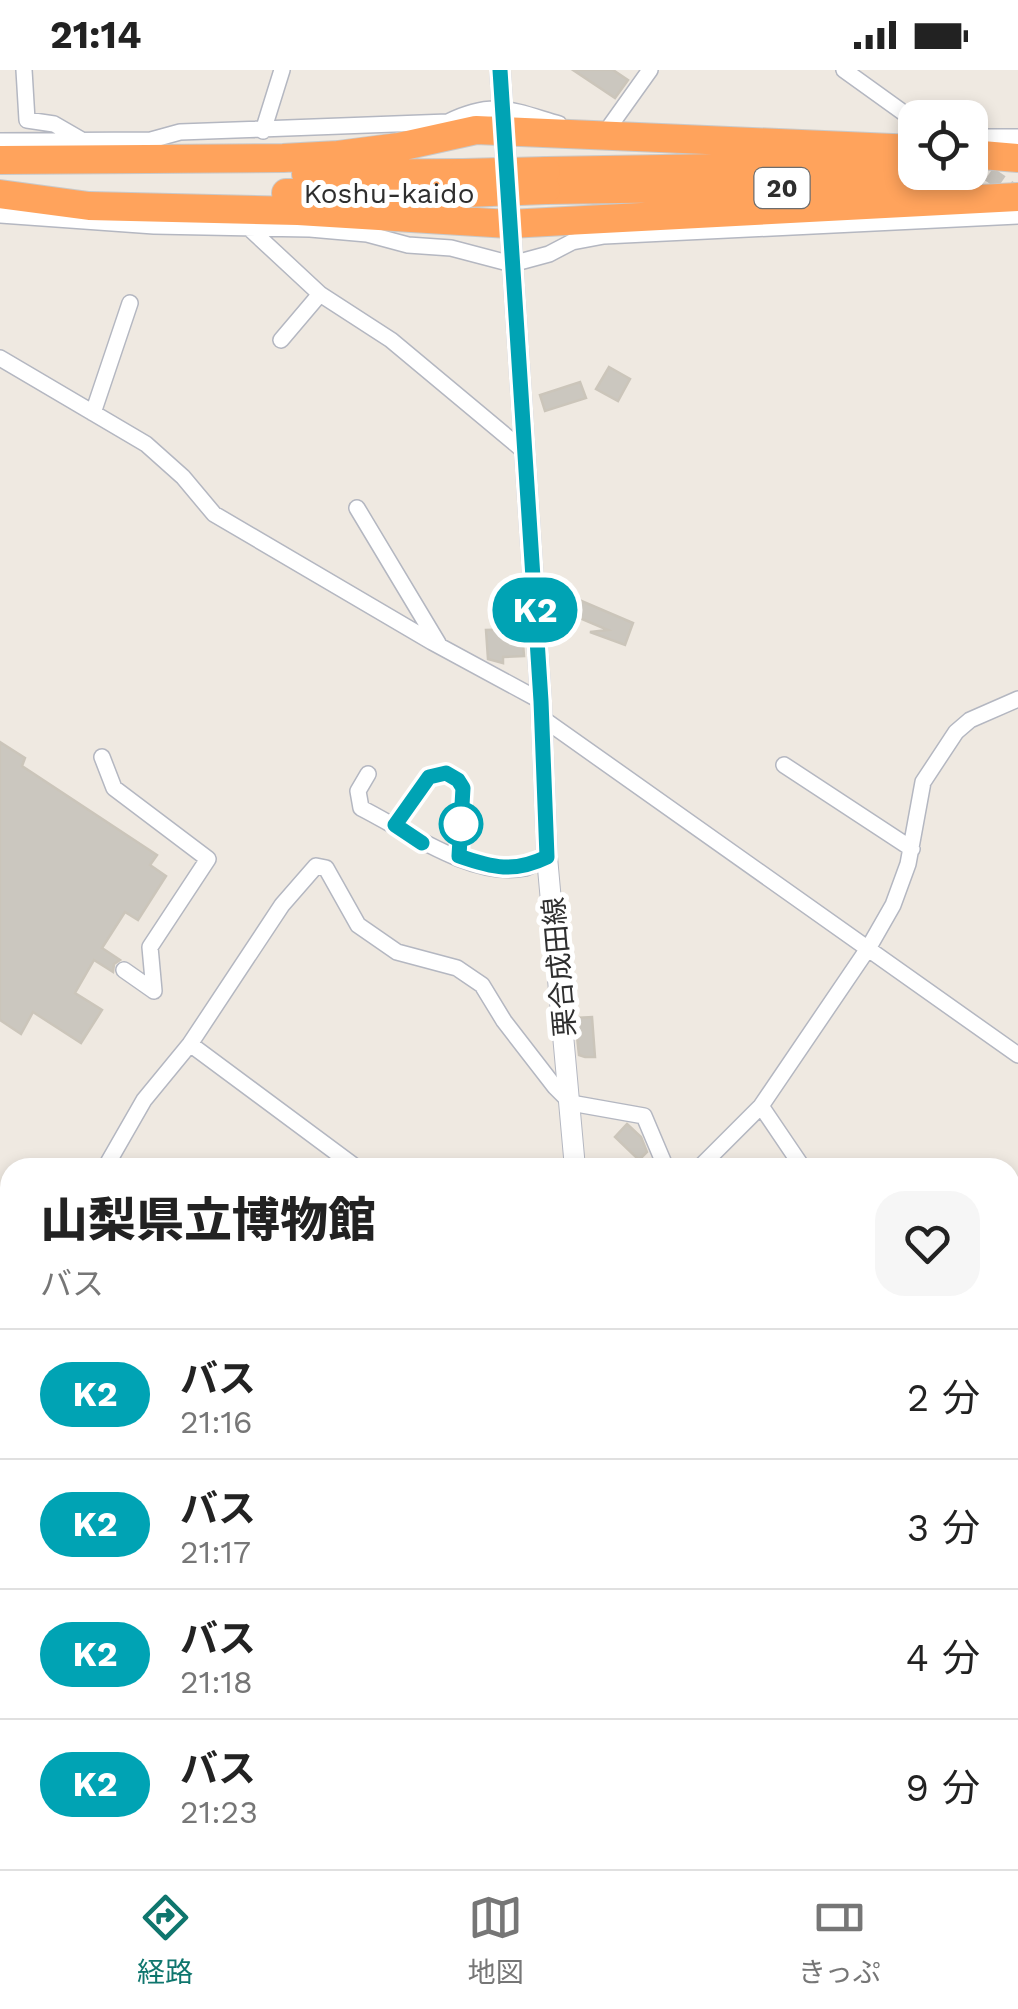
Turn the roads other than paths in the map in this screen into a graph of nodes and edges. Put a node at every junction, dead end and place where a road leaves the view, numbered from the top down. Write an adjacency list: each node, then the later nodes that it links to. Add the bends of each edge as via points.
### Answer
1 (24, 70): 14 (street, via 27,120 54,124)
2 (282, 70): 10 (street)
3 (500, 70): 8 (main road, 栗合成田線)
4 (650, 70): 9 (street)
5 (844, 70): 6 (street)
6 (867, 76): 7 (street)
7 (898, 105)
8 (503, 120): 9 (street, via 525,111 562,124); 10 (street, via 469,112 448,122); 16 (highway); 20 (highway, via 399,147 283,158); 29 (main road, 栗合成田線)
9 (610, 126): 11 (street)
10 (262, 130): 14 (street)
11 (898, 135)
12 (988, 137): 13 (street)
13 (1018, 137)
14 (83, 141): 15 (street)
15 (0, 142)
16 (898, 148)
17 (988, 156): 18 (highway)
18 (1018, 160): 19 (highway)
19 (988, 162)
20 (0, 163): 23 (highway, Koshu-kaido / 20, via 114,174)
21 (898, 165): 22 (highway, Koshu-kaido / 20)
22 (546, 181): 23 (highway, Koshu-kaido / 20, bridge); 24 (highway, Koshu-kaido / 20)
23 (464, 183): 25 (highway, Koshu-kaido / 20)
24 (1018, 184)
25 (0, 190): 29 (highway, via 89,206)
26 (1018, 197): 29 (highway)
27 (0, 216): 30 (street)
28 (1018, 216): 31 (street, via 604,236)
29 (509, 224): 31 (main road, 栗合成田線)
30 (249, 228): 31 (street, via 366,234); 32 (street)
31 (512, 264): 37 (main road, 栗合成田線)
32 (320, 294): 34 (street); 37 (street, via 392,340)
33 (130, 302): 36 (street)
34 (281, 340)
35 (0, 358): 36 (street)
36 (93, 413): 39 (street, via 146,444 214,514)
37 (524, 452): 41 (main road, 栗合成田線)
38 (357, 508): 39 (street)
39 (440, 646): 41 (street)
40 (1018, 698): 46 (street, via 956,732 922,782)
41 (542, 709): 48 (main road, 栗合成田線); 49 (street)
42 (102, 757): 50 (street, via 114,788 208,859 150,947 154,990)
43 (784, 765): 46 (street)
44 (368, 774): 45 (street, via 358,791 361,808)
45 (395, 825): 47 (street); 47 (street, via 429,777 446,773 463,788)
46 (912, 849): 49 (street)
47 (459, 856): 48 (street, via 489,867 525,868)
48 (547, 857): 53 (main road, 栗合成田線)
49 (869, 948): 52 (street); 54 (street)
50 (124, 970)
51 (190, 1044): 53 (street, via 282,905 316,866 326,868 358,925 397,952 456,968 482,986); 55 (street, via 144,1100); 56 (street)
52 (1018, 1055)
53 (572, 1103): 57 (main road, 栗合成田線); 58 (street, via 644,1116)
54 (760, 1106): 59 (street); 60 (street)
55 (112, 1158)
56 (344, 1158)
57 (575, 1158)
58 (662, 1158)
59 (709, 1158)
60 (796, 1158)

